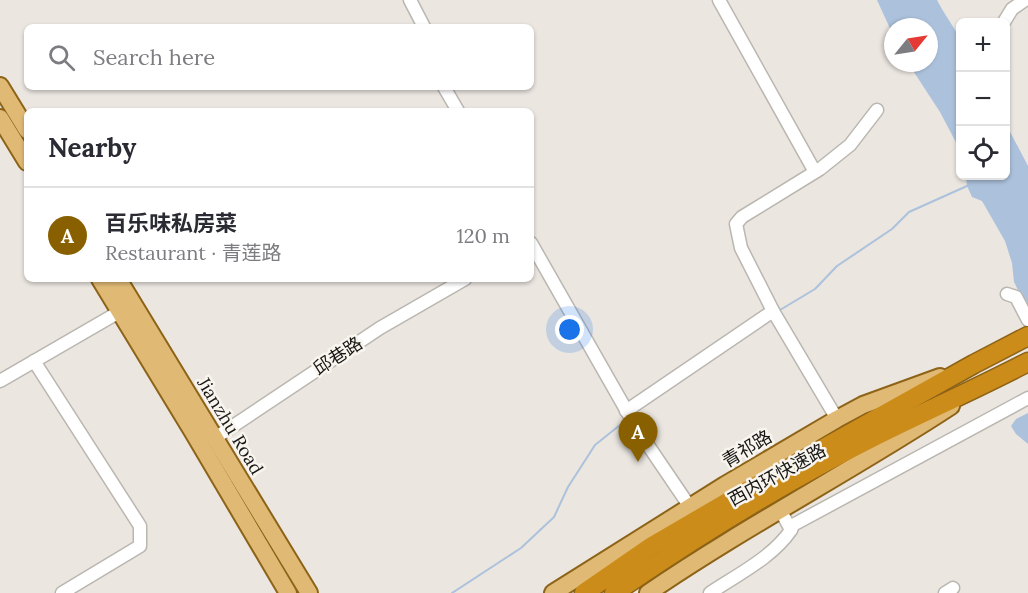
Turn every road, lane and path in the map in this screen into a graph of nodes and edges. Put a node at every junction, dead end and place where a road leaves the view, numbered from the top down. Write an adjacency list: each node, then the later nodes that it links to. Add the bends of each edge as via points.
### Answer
1 (410, 0): 5 (street)
2 (719, 0): 13 (street)
3 (1025, 0): 4 (street)
4 (1006, 18)
5 (422, 24)
6 (0, 86): 11 (main road)
7 (446, 90): 8 (street)
8 (456, 108)
9 (877, 110): 13 (street, via 850,145)
10 (0, 118): 12 (main road)
11 (24, 125)
12 (24, 157)
13 (815, 172): 20 (street, via 736,224 741,248)
14 (534, 248): 29 (street)
15 (103, 282): 19 (main road, Jianzhu Road)
16 (119, 282): 19 (main road, Jianzhu Road)
17 (460, 282): 31 (street, 邱巷路, via 380,328)
18 (1007, 294): 21 (street, via 1016,297)
19 (126, 308): 23 (street); 31 (main road, Jianzhu Road); 36 (main road, Jianzhu Road)
20 (773, 311): 29 (street); 30 (street)
21 (1028, 320)
22 (1028, 336): 25 (highway, 西内环快速路)
23 (34, 362): 26 (street); 35 (street, via 140,525 140,546)
24 (1028, 362): 27 (highway, 西内环快速路)
25 (974, 364): 30 (main road, 青祁路, via 863,405); 39 (highway, 西内环快速路, via 651,546)
26 (0, 381)
27 (987, 383): 40 (highway, 西内环快速路, via 875,437 740,512); 41 (main road, via 883,451 750,527)
28 (1028, 398): 34 (street)
29 (626, 411): 32 (street)
30 (837, 419): 32 (main road, 青祁路)
31 (215, 438): 37 (main road, Jianzhu Road)
32 (690, 507): 38 (main road, 青祁路)
33 (784, 517): 34 (street)
34 (791, 530): 42 (street, via 766,555)
35 (63, 593)
36 (288, 593)
37 (309, 593)
38 (553, 593)
39 (584, 593)
40 (614, 593)
41 (648, 593)
42 (710, 593)

